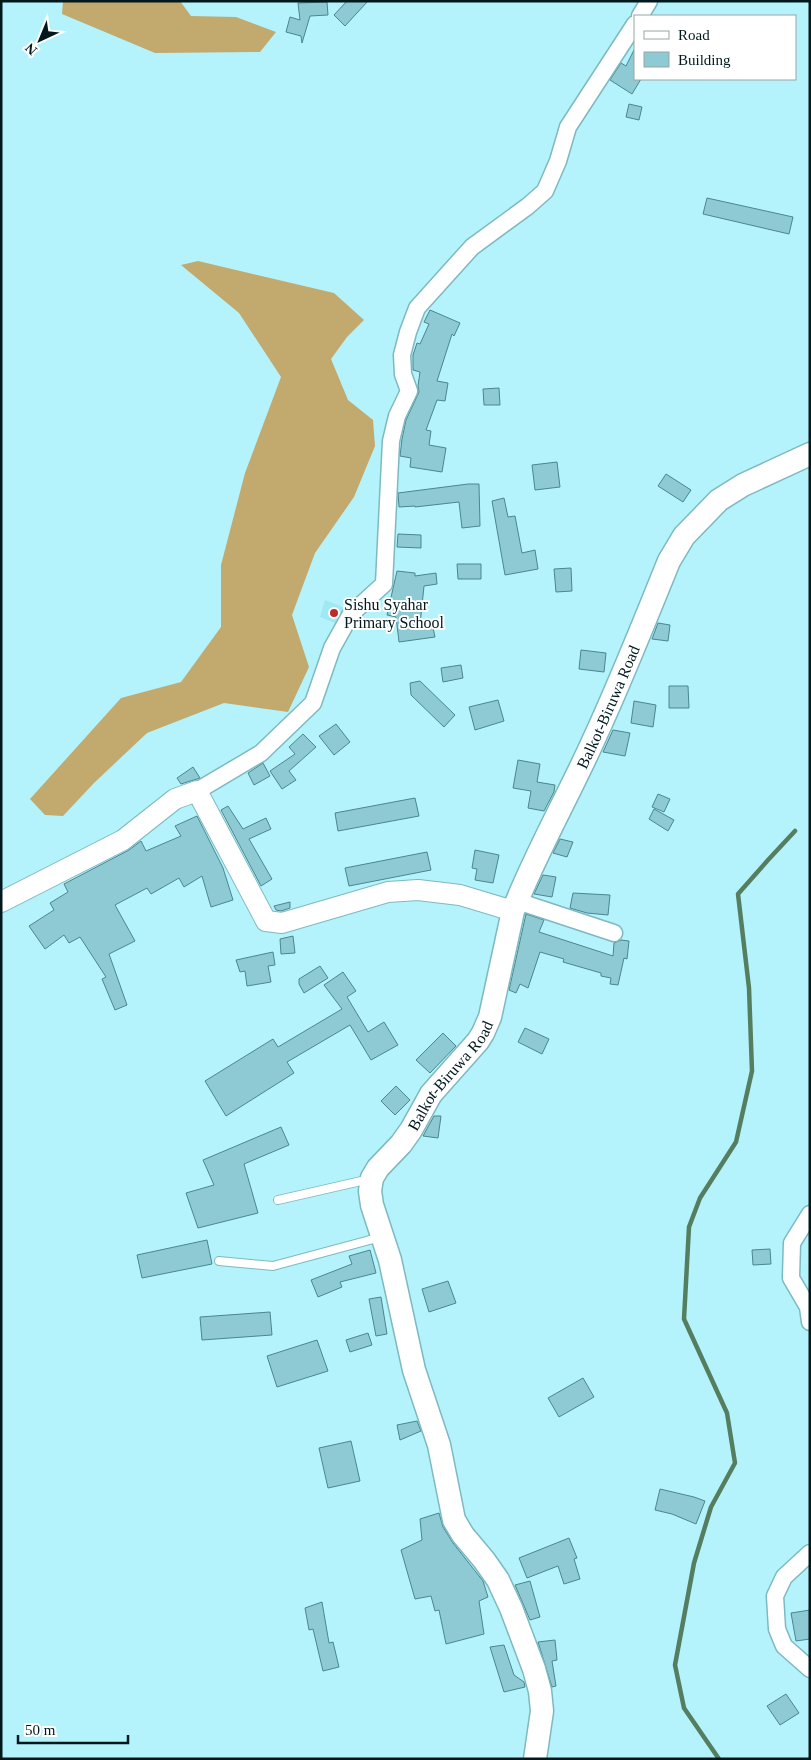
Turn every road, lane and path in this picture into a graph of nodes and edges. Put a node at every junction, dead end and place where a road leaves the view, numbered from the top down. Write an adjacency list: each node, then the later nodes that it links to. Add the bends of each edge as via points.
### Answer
1 (650, 1): 2 (street)
2 (641, 15)
3 (634, 26): 5 (street, via 568,127 546,190 472,247 418,308 402,355 403,374 409,391 397,416 391,441 384,584 351,614 332,648 313,703 261,753)
4 (810, 454): 7 (main road, Balkot-Biruwa Road, via 743,485 720,500 684,536 669,560 594,740)
5 (197, 791): 6 (street, via 176,798 123,840); 7 (street, via 266,921 282,923 388,892 418,890 460,894)
6 (1, 902)
7 (515, 906): 8 (street); 9 (main road, Balkot-Biruwa Road, via 490,1017 483,1033 431,1094 411,1130)
8 (614, 933)
9 (372, 1178): 10 (lane); 12 (main road, via 372,1206)
10 (278, 1200)
11 (810, 1214): 14 (street, via 792,1243 791,1278 808,1307)
12 (383, 1237): 13 (lane, via 273,1266); 17 (main road, via 414,1370 439,1445 454,1520 498,1580 534,1669 542,1711)
13 (219, 1262)
14 (810, 1322)
15 (810, 1553): 16 (street, via 784,1576 775,1596 777,1629 784,1646)
16 (810, 1669)
17 (535, 1759)

